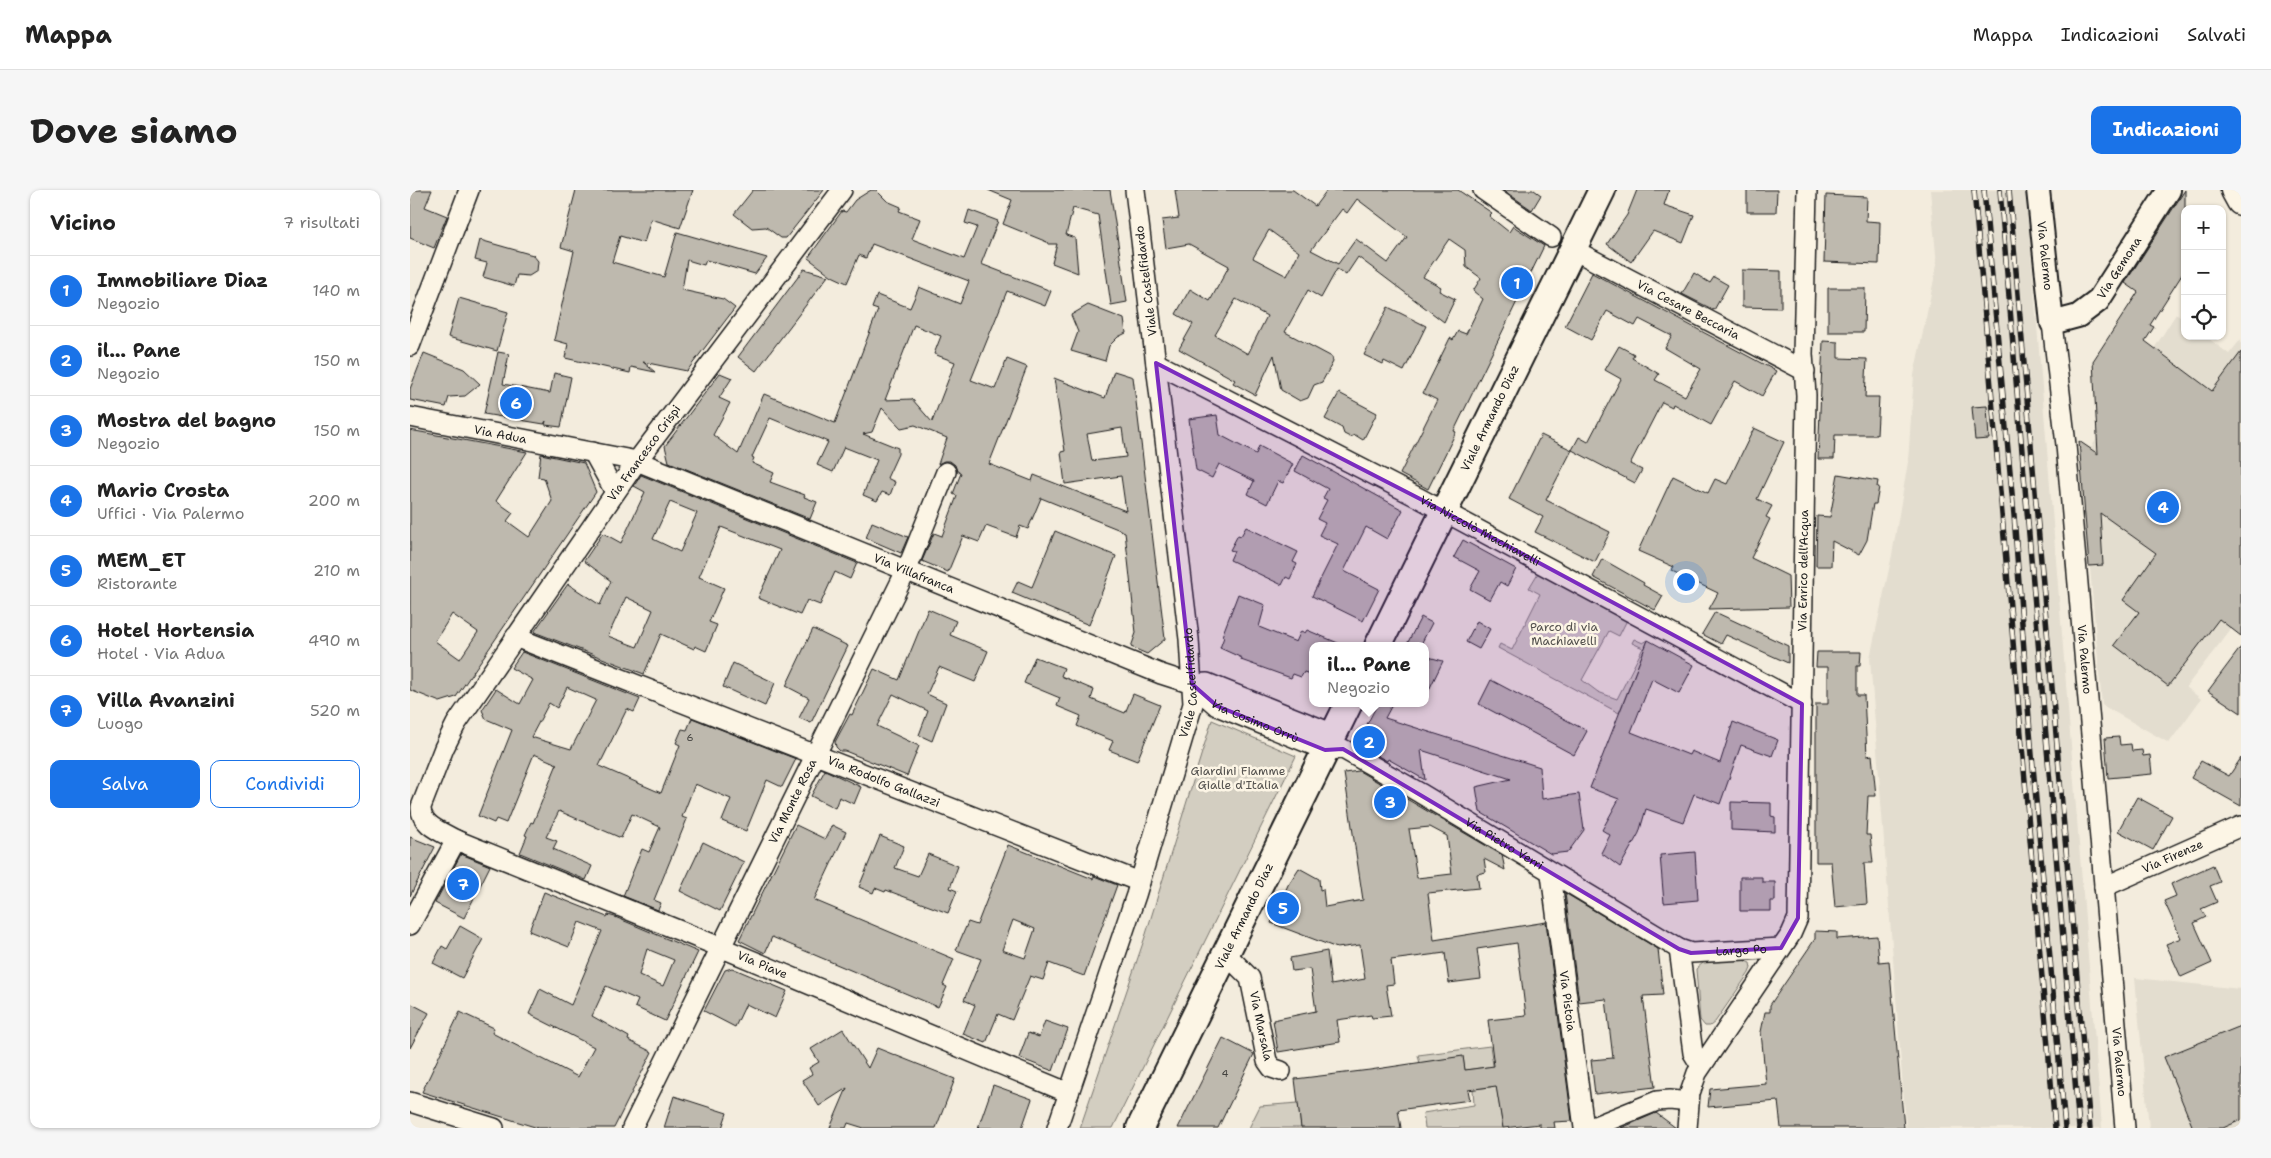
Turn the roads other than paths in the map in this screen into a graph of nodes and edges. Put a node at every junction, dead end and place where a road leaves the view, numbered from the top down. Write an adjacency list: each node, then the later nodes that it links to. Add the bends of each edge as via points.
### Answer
1 (469, 190): 13 (street)
2 (842, 190): 18 (street, Via Francesco Crispi)
3 (1135, 190): 14 (street, Viale Castelfidardo)
4 (1483, 190): 11 (street, Via Cesare Beccaria)
5 (1602, 190): 11 (main road, Viale Armando Diaz)
6 (1808, 190): 15 (street, Via Enrico dell'Acqua)
7 (2038, 190): 12 (street, Via Palermo)
8 (2169, 190): 12 (street, Via Gemona, via 2098,301 2078,316)
9 (2236, 190): 10 (main road)
10 (2241, 201)
11 (1562, 243): 15 (street, Via Cesare Beccaria); 21 (main road, Viale Armando Diaz)
12 (2052, 323): 35 (street, Via Palermo, via 2066,445)
13 (410, 346)
14 (1156, 363): 21 (street, Via Niccolò Machiavelli); 25 (street, Viale Castelfidardo)
15 (1805, 372): 26 (street, Via Enrico dell'Acqua)
16 (410, 417): 17 (street, Via Adua)
17 (593, 452): 18 (street, Via Adua); 20 (street)
18 (637, 461): 20 (street, Via Francesco Crispi); 22 (street, Via Villafranca)
19 (946, 472): 22 (street, Via Monte Rosa)
20 (615, 492): 23 (street, Via Francesco Crispi)
21 (1444, 512): 24 (main road, Viale Armando Diaz); 26 (street, Via Niccolò Machiavelli)
22 (907, 569): 25 (street, Via Villafranca); 29 (street, Via Monte Rosa)
23 (515, 637): 29 (street, Via Rodolfo Gallazzi); 30 (street, Via Francesco Crispi, via 456,724)
24 (1380, 642)
25 (1192, 684): 28 (street, Via Cosimo Orrù, via 1217,706); 34 (street, Viale Castelfidardo, via 1193,704)
26 (1802, 704): 38 (street, Via Enrico dell'Acqua, via 1799,912 1797,922)
27 (1347, 707): 28 (main road, Viale Armando Diaz)
28 (1330, 742): 33 (street, Via Pietro Verri); 40 (main road, Viale Armando Diaz)
29 (816, 754): 34 (street, Via Rodolfo Gallazzi); 37 (street, Via Monte Rosa)
30 (416, 816): 32 (street, Via Piave)
31 (2241, 826): 35 (street, Via Firenze)
32 (456, 840): 36 (street); 37 (street, Via Piave)
33 (1551, 874): 39 (street, Via Pietro Verri); 50 (street, Via Pistoia)
34 (1140, 882): 43 (street, Viale Castelfidardo)
35 (2104, 887): 53 (street, Via Palermo)
36 (410, 925)
37 (720, 947): 43 (street, Via Piave); 47 (street, Via Monte Rosa)
38 (1781, 948): 39 (street, Largo Po, via 1691,953); 41 (street, Largo Po)
39 (1679, 949): 41 (street, via 1693,1053)
40 (1226, 954): 42 (street, Via Marsala, via 1250,978 1267,1061 1272,1068); 49 (main road, Viale Armando Diaz)
41 (1701, 1066): 45 (street, Largo Po, via 1691,1088)
42 (1281, 1071)
43 (1069, 1093): 48 (street, Viale Castelfidardo)
44 (410, 1102): 46 (street)
45 (1689, 1102): 51 (street, via 1658,1101); 52 (street, Largo Po)
46 (494, 1128)
47 (632, 1128)
48 (1057, 1128)
49 (1140, 1128)
50 (1584, 1128)
51 (1590, 1128)
52 (1686, 1128)
53 (2125, 1128)

